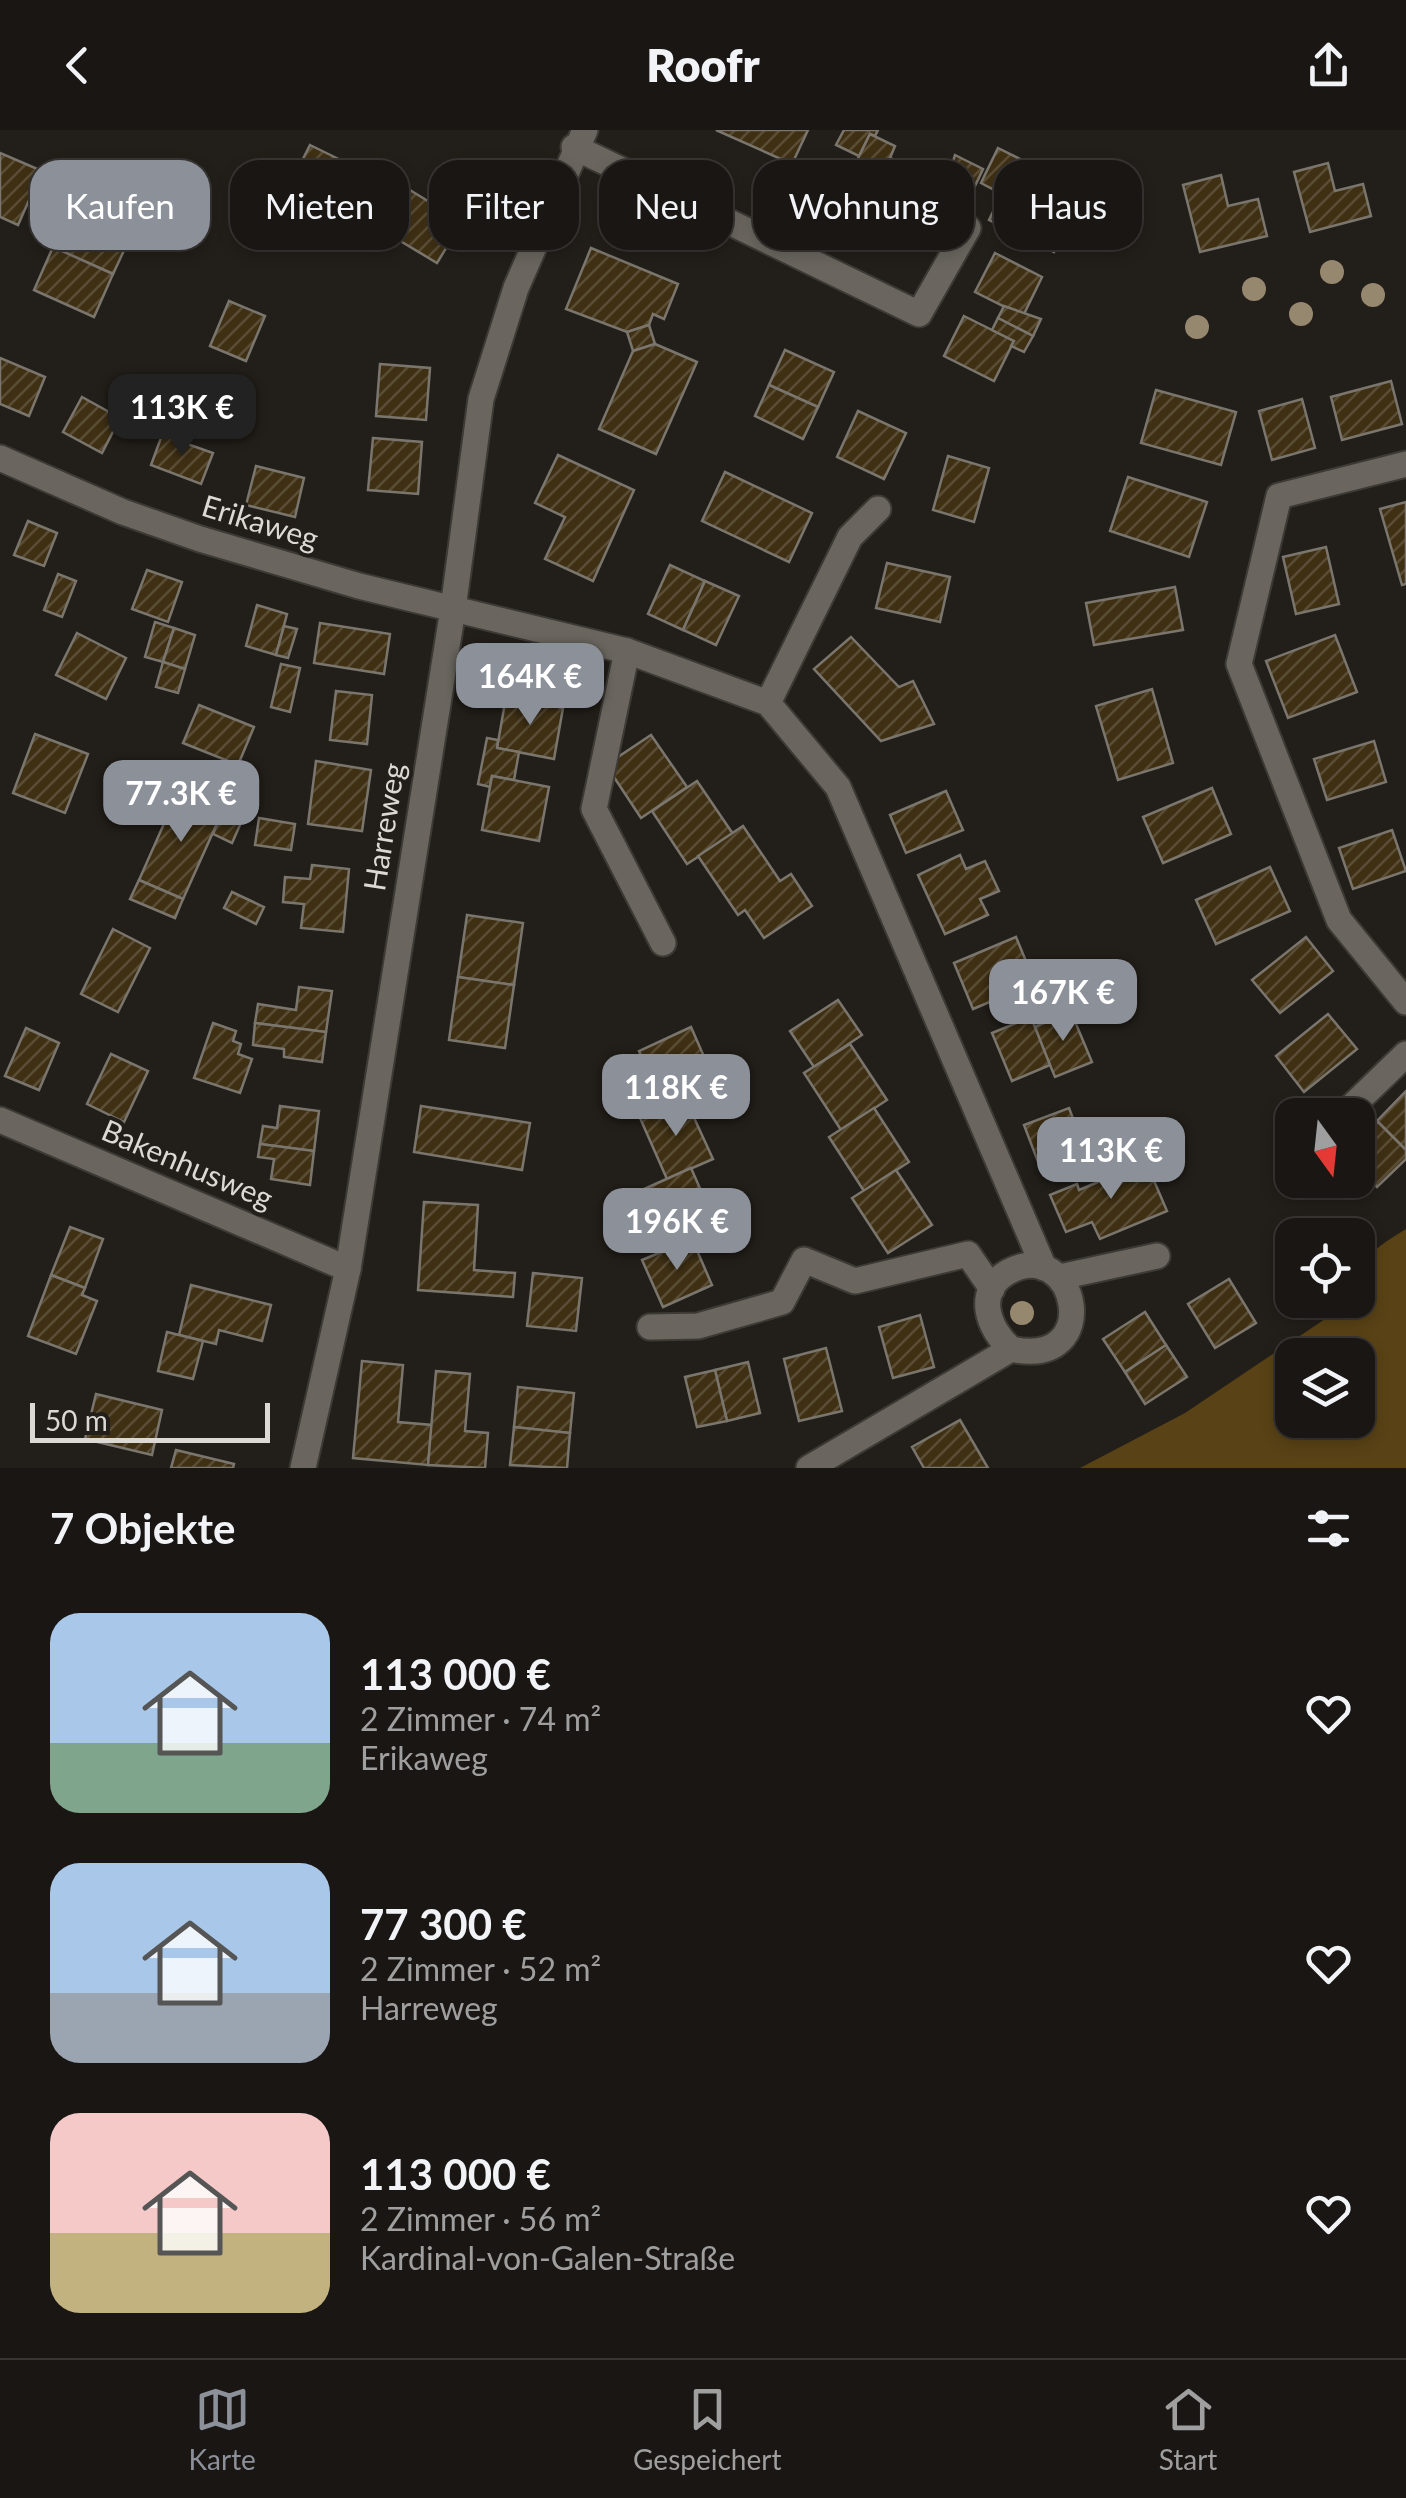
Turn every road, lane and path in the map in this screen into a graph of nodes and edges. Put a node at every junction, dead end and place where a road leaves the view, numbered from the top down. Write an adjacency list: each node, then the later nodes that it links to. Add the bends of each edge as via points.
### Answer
1 (580, 139): 2 (street, Harreweg); 8 (street, Harreweg, via 516,288 482,398)
2 (753, 228)
3 (795, 250): 4 (street, Harreweg, via 919,314)
4 (955, 250)
5 (0, 458): 8 (street, Erikaweg, via 200,540)
6 (1406, 464): 12 (street, via 1280,496 1238,664 1339,920)
7 (878, 509): 10 (street, via 850,537)
8 (453, 609): 9 (street, Erikaweg); 17 (street, Harreweg)
9 (627, 651): 10 (street, Erikaweg); 11 (street, via 594,810)
10 (768, 703): 18 (street, via 838,786)
11 (663, 944)
12 (1406, 1002)
13 (1406, 1054): 14 (street)
14 (1361, 1098)
15 (0, 1120): 17 (street, Bakenhusweg)
16 (1157, 1256): 18 (street)
17 (348, 1269): 22 (street, Harreweg)
18 (1052, 1272): 19 (street, via 1024,1266); 21 (street, via 1073,1302 1069,1329 1049,1349)
19 (992, 1288): 20 (street, via 968,1254 855,1282 804,1260 782,1302 698,1326); 21 (street, via 986,1311 993,1333)
20 (650, 1327)
21 (1011, 1349): 23 (street)
22 (303, 1468)
23 (809, 1468)

